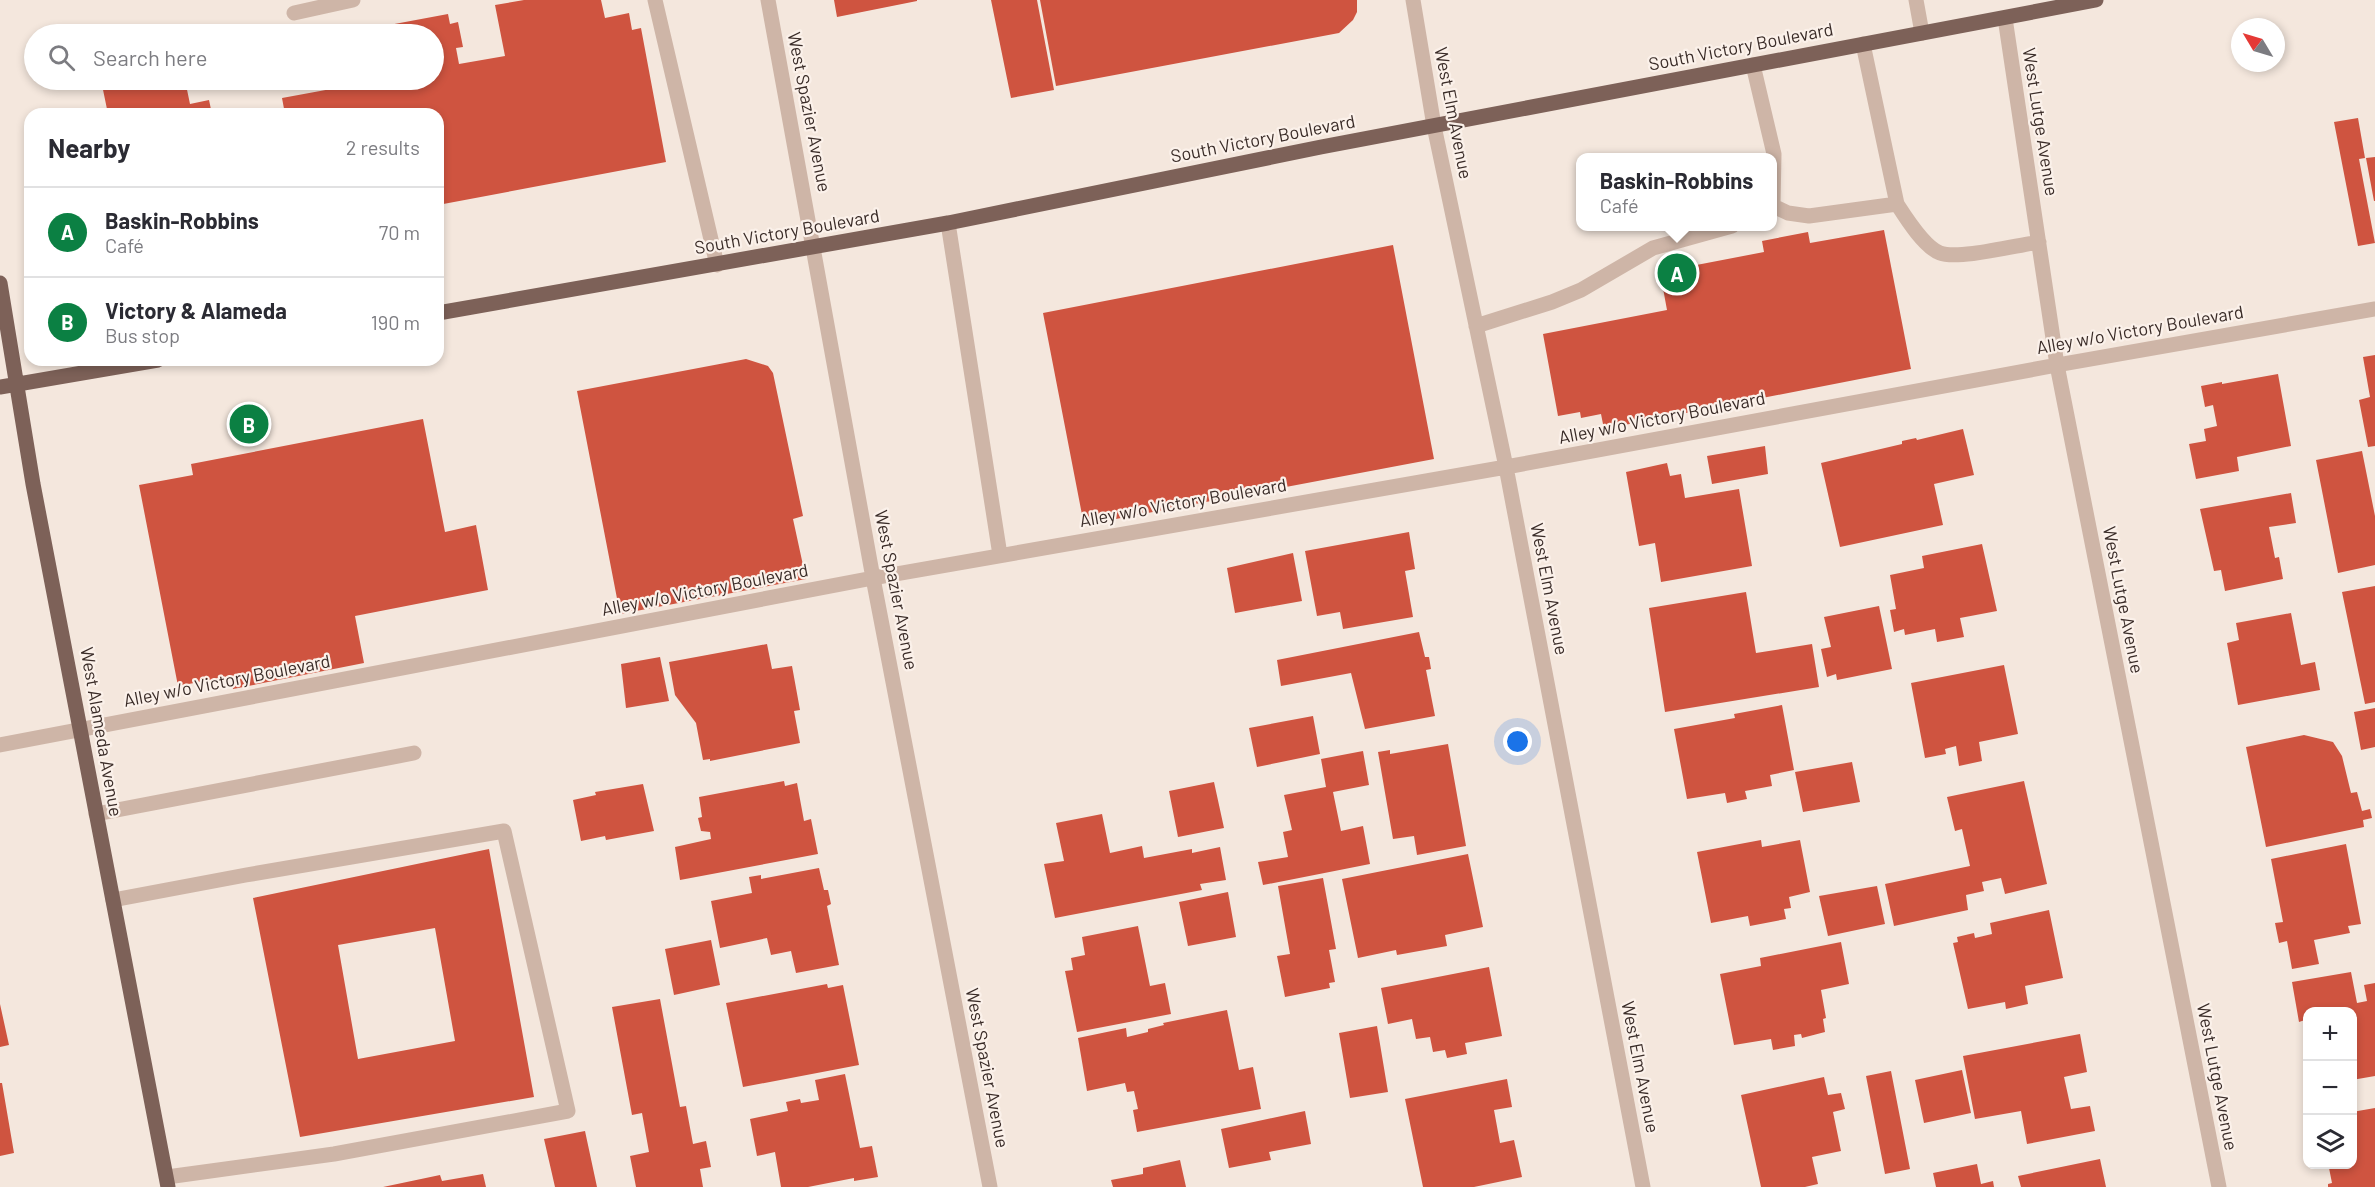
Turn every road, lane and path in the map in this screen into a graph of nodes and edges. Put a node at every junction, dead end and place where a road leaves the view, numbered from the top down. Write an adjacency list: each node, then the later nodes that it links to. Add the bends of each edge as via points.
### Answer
1 (353, 0): 7 (street)
2 (655, 0): 20 (street)
3 (768, 0): 19 (street, West Spazier Avenue)
4 (1413, 0): 12 (street, West Elm Avenue)
5 (1916, 0): 9 (street)
6 (2096, 0): 8 (main road, South Victory Boulevard)
7 (294, 13)
8 (2005, 18): 9 (main road, South Victory Boulevard); 18 (street, West Lutge Avenue)
9 (1922, 33): 10 (main road, South Victory Boulevard)
10 (1863, 44): 11 (main road, South Victory Boulevard); 14 (street)
11 (1753, 65): 12 (main road, South Victory Boulevard); 13 (street)
12 (1434, 126): 16 (main road, South Victory Boulevard); 24 (street, West Elm Avenue)
13 (1774, 153)
14 (1896, 204): 15 (street, via 1809,216); 18 (street, via 1940,253 1957,255)
15 (1777, 207)
16 (948, 223): 19 (main road, South Victory Boulevard); 30 (street)
17 (1714, 231): 24 (street, via 1653,248 1581,290)
18 (2038, 242): 25 (street, West Lutge Avenue)
19 (814, 247): 20 (main road, South Victory Boulevard); 31 (street, West Spazier Avenue)
20 (717, 265): 23 (main road, South Victory Boulevard)
21 (0, 283): 27 (main road, West Alameda Avenue)
22 (2375, 309): 25 (street, Alley w/o Victory Boulevard)
23 (444, 313)
24 (1476, 326): 29 (street, West Elm Avenue)
25 (2057, 365): 29 (street, Alley w/o Victory Boulevard); 40 (street, West Lutge Avenue)
26 (123, 366): 27 (main road)
27 (17, 384): 28 (main road); 32 (main road, West Alameda Avenue)
28 (0, 387)
29 (1506, 467): 30 (street, Alley w/o Victory Boulevard); 39 (street, West Elm Avenue)
30 (1000, 555): 31 (street, Alley w/o Victory Boulevard)
31 (873, 578): 32 (street, Alley w/o Victory Boulevard); 38 (street, West Spazier Avenue)
32 (82, 729): 33 (street, Alley w/o Victory Boulevard); 35 (main road, West Alameda Avenue)
33 (0, 745)
34 (414, 753): 35 (street)
35 (96, 814): 36 (main road, West Alameda Avenue)
36 (113, 900): 37 (main road, West Alameda Avenue); 37 (street, via 504,831 568,1111)
37 (168, 1182)
38 (990, 1187)
39 (1643, 1187)
40 (2219, 1187)

